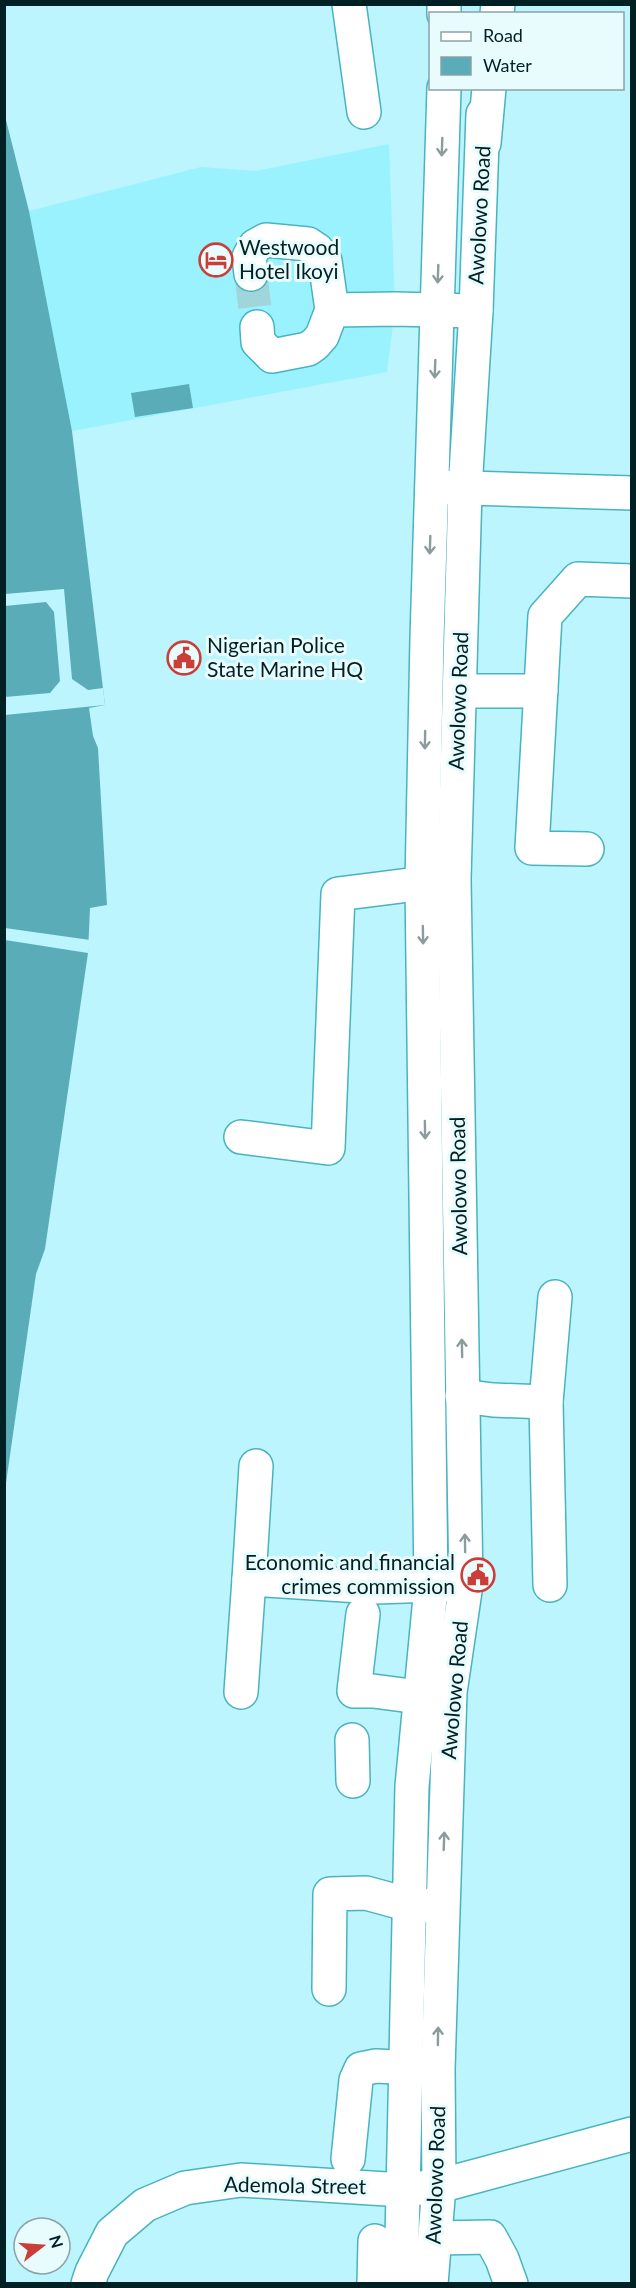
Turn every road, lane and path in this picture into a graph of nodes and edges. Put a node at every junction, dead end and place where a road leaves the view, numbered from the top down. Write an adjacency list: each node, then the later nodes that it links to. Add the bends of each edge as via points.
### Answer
1 (349, 4): 5 (main road)
2 (444, 90): 9 (main road, Awolowo Road, one-way to 9)
3 (483, 90): 6 (main road, Awolowo Road)
4 (489, 90): 6 (main road)
5 (364, 112)
6 (484, 143): 10 (main road, Awolowo Road)
7 (251, 274): 8 (main road, via 249,256 255,246 266,240 308,244 325,261)
8 (332, 310): 9 (main road); 11 (main road, via 322,336 308,349 272,356 258,342)
9 (437, 310): 10 (main road); 12 (main road, Awolowo Road, one-way to 12)
10 (476, 311): 13 (main road, Awolowo Road)
11 (256, 327)
12 (432, 486): 13 (main road); 19 (main road, Awolowo Road, one-way to 19)
13 (465, 489): 14 (main road); 16 (main road, Awolowo Road)
14 (632, 493)
15 (632, 581): 17 (main road, via 578,579 545,616)
16 (460, 691): 17 (main road); 19 (main road, Awolowo Road)
17 (541, 691): 18 (main road, via 532,848)
18 (587, 849)
19 (438, 881): 20 (main road, via 338,894 328,1148); 22 (main road, Awolowo Road, one-way to 19); 28 (main road, Awolowo Road, one-way to 28)
20 (241, 1137)
21 (555, 1297): 23 (main road)
22 (462, 1396): 23 (main road); 26 (main road, Awolowo Road, one-way to 22)
23 (546, 1402): 27 (main road)
24 (256, 1466): 25 (main road)
25 (249, 1579): 28 (main road); 30 (main road)
26 (466, 1584): 28 (main road); 31 (main road, Awolowo Road)
27 (550, 1585)
28 (431, 1587): 32 (main road, Awolowo Road)
29 (363, 1614): 32 (main road, via 354,1690)
30 (242, 1692)
31 (450, 1692): 32 (main road); 36 (main road, Awolowo Road, one-way to 31)
32 (419, 1697): 35 (main road, Awolowo Road, via 412,1786)
33 (352, 1740): 34 (main road)
34 (353, 1781)
35 (410, 1905): 36 (main road); 37 (main road, via 366,1893 330,1894); 38 (main road, Awolowo Road)
36 (442, 1906): 39 (main road, Awolowo Road, one-way to 36)
37 (329, 1989)
38 (405, 2066): 39 (main road); 41 (main road, via 361,2069 356,2080); 43 (main road, Awolowo Road)
39 (438, 2069): 42 (main road, Awolowo Road)
40 (632, 2134): 42 (main road, Ademola Street)
41 (348, 2159)
42 (439, 2186): 43 (main road, Ademola Street); 44 (main road, Awolowo Road)
43 (404, 2190): 46 (main road, Ademola Street, via 241,2180 185,2188 145,2205 112,2233); 48 (main road, Awolowo Road)
44 (435, 2238): 49 (main road, Awolowo Road); 50 (main road, via 490,2237)
45 (375, 2241): 47 (main road)
46 (88, 2283)
47 (374, 2283)
48 (401, 2283)
49 (431, 2283)
50 (511, 2283)

